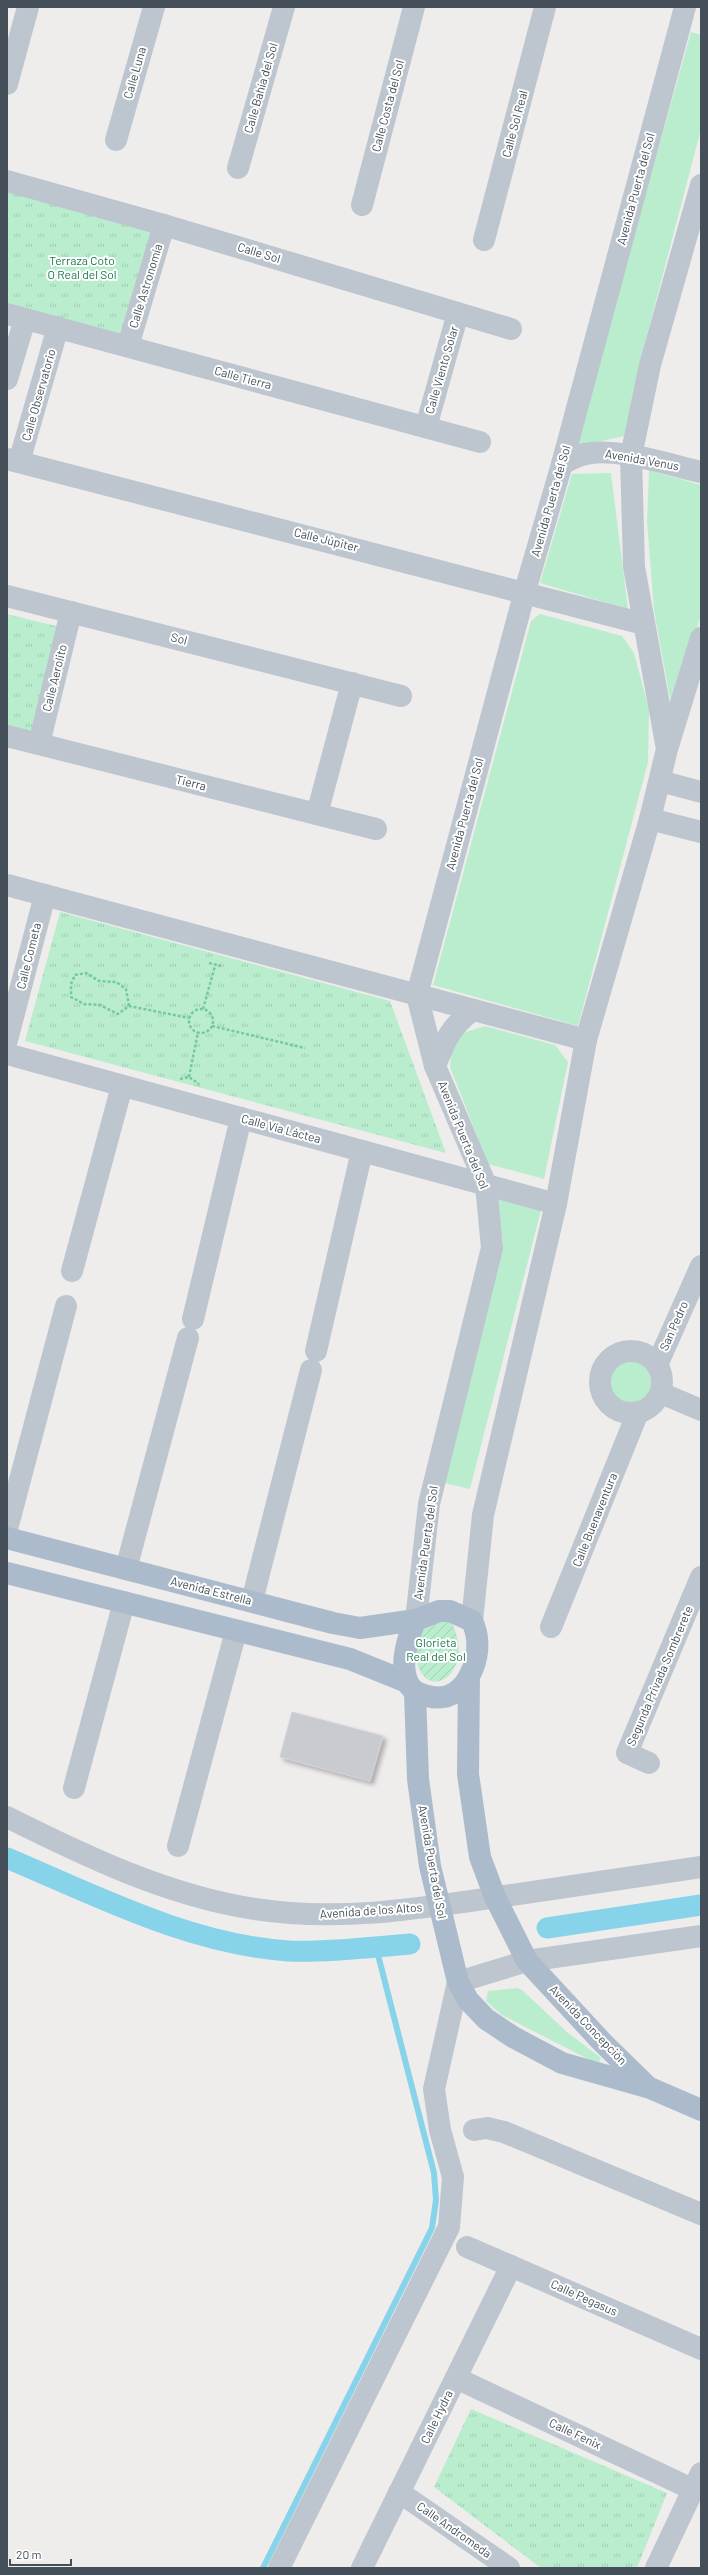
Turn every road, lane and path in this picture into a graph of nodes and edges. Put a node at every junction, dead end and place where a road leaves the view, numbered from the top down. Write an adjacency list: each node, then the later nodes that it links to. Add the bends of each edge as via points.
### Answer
1 (28, 7): 7 (street)
2 (154, 7): 8 (street, Calle Luna)
3 (284, 7): 9 (street, Calle Bahía del Sol)
4 (414, 7): 12 (street, Calle Costa del Sol)
5 (546, 7): 14 (street, Calle Sol Real)
6 (687, 9): 25 (street, Avenida Puerta del Sol)
7 (7, 84)
8 (116, 140)
9 (238, 168)
10 (7, 180): 13 (street, Calle Sol)
11 (701, 185): 23 (street, via 650,365)
12 (362, 204)
13 (164, 225): 15 (street, Calle Sol); 19 (street, Calle Astronomía)
14 (484, 240)
15 (458, 312): 18 (street, Calle Sol); 21 (street, Calle Viento Solar)
16 (16, 316): 17 (street, Calle Tierra); 20 (street)
17 (58, 327): 19 (street, Calle Tierra); 24 (street, Calle Observatorio)
18 (510, 329)
19 (128, 346): 21 (street, Calle Tierra)
20 (7, 379)
21 (426, 427): 22 (street, Calle Tierra)
22 (480, 442)
23 (631, 456): 25 (street, Avenida Venus, via 592,453); 26 (street, Avenida Venus); 30 (street, via 634,567)
24 (13, 461): 27 (street, Calle Júpiter)
25 (562, 464): 27 (street, Avenida Puerta del Sol)
26 (701, 472)
27 (525, 591): 30 (street, Calle Júpiter); 46 (street, Avenida Puerta del Sol)
28 (7, 596): 29 (street, Sol)
29 (71, 612): 32 (street, Sol); 35 (street, Calle Aerolito)
30 (644, 624): 36 (street)
31 (701, 638): 36 (street)
32 (352, 683): 33 (street, Sol); 39 (street)
33 (401, 696)
34 (7, 736): 35 (street, Tierra)
35 (39, 744): 39 (street, Tierra)
36 (667, 749): 37 (street)
37 (660, 781): 38 (street); 40 (street)
38 (701, 792)
39 (317, 814): 41 (street, Tierra)
40 (650, 819): 42 (street); 54 (street)
41 (376, 829)
42 (701, 832)
43 (8, 890): 44 (street)
44 (44, 895): 46 (street); 53 (street, Calle Cometa)
45 (215, 966): 48 (path)
46 (417, 995): 49 (street); 57 (street, Avenida Puerta del Sol)
47 (129, 1006): 47 (path, via 126,989 116,982 99,981 86,973 75,975 71,984 71,997 84,1004 100,1005 118,1014); 50 (path)
48 (203, 1009): 50 (path, via 196,1010); 51 (path, via 212,1015)
49 (473, 1010): 54 (street); 57 (street, via 447,1035)
50 (189, 1018): 52 (path, via 190,1026)
51 (212, 1026): 52 (path, via 206,1032); 55 (path)
52 (198, 1032): 58 (path)
53 (7, 1040)
54 (586, 1040): 63 (street)
55 (305, 1048)
56 (7, 1054): 59 (street, Calle Vía Láctea)
57 (435, 1066): 62 (street, Avenida Puerta del Sol)
58 (189, 1077)
59 (122, 1086): 60 (street, Calle Vía Láctea); 65 (street)
60 (241, 1118): 61 (street, Calle Vía Láctea); 73 (street, via 190,1328)
61 (362, 1151): 62 (street, Calle Vía Láctea); 76 (street, via 313,1360)
62 (486, 1185): 63 (street, Calle Vía Láctea); 78 (street, Avenida Puerta del Sol, via 492,1248 429,1504)
63 (556, 1204): 79 (street, via 483,1515)
64 (701, 1266): 67 (street, San Pedro)
65 (72, 1271)
66 (66, 1306): 71 (street)
67 (657, 1365): 68 (street, via 662,1378); 70 (street, via 643,1354 630,1351 617,1354 604,1366 600,1384 606,1401 620,1412)
68 (661, 1393): 69 (street); 70 (street, via 652,1406)
69 (701, 1410)
70 (638, 1412): 80 (street, Calle Buenaventura)
71 (7, 1529)
72 (7, 1538): 73 (main road, Avenida Estrella)
73 (126, 1569): 76 (main road, Avenida Estrella)
74 (7, 1573): 77 (main road)
75 (701, 1576): 84 (street, Segunda Privada Sombrerete, via 627,1753)
76 (252, 1601): 78 (main road, Avenida Estrella, via 360,1628)
77 (124, 1602): 81 (main road); 85 (street)
78 (416, 1620): 79 (main road, via 439,1611 450,1611); 83 (main road, via 406,1652)
79 (472, 1621): 82 (main road, via 476,1631 478,1654)
80 (551, 1627)
81 (236, 1631): 83 (main road, via 350,1659); 87 (street)
82 (469, 1677): 83 (main road, via 464,1686 449,1696 437,1698); 89 (main road, via 468,1774 480,1857)
83 (411, 1687): 90 (main road, Avenida Puerta del Sol, via 418,1779)
84 (648, 1763)
85 (74, 1788)
86 (7, 1817): 90 (street, Avenida de los Altos, via 85,1855 160,1885 235,1906 320,1915)
87 (178, 1846)
88 (701, 1867): 89 (street, Avenida de los Altos)
89 (495, 1897): 90 (street, Avenida de los Altos); 92 (main road)
90 (438, 1906): 93 (main road, Avenida Puerta del Sol)
91 (701, 1936): 92 (street)
92 (527, 1961): 93 (street); 94 (main road, Avenida Concepción, via 602,2042)
93 (458, 1982): 94 (main road, Avenida Concepción, via 468,2000 486,2018 513,2037 562,2063); 104 (street, via 434,2089 440,2130 453,2177 449,2227)
94 (650, 2088): 95 (main road, Avenida Concepción)
95 (701, 2110)
96 (474, 2130): 97 (street, via 487,2128 504,2132)
97 (701, 2214)
98 (467, 2246): 99 (street, Calle Pegasus)
99 (511, 2266): 100 (street, Calle Pegasus); 101 (street, Calle Hydra)
100 (701, 2349)
101 (456, 2378): 102 (street, Calle Fenix); 103 (street, Calle Hydra)
102 (697, 2481): 107 (street)
103 (399, 2492): 105 (street, Calle Hydra); 106 (street, Calle Andromeda)
104 (279, 2568)
105 (362, 2568)
106 (509, 2568)
107 (656, 2568)

